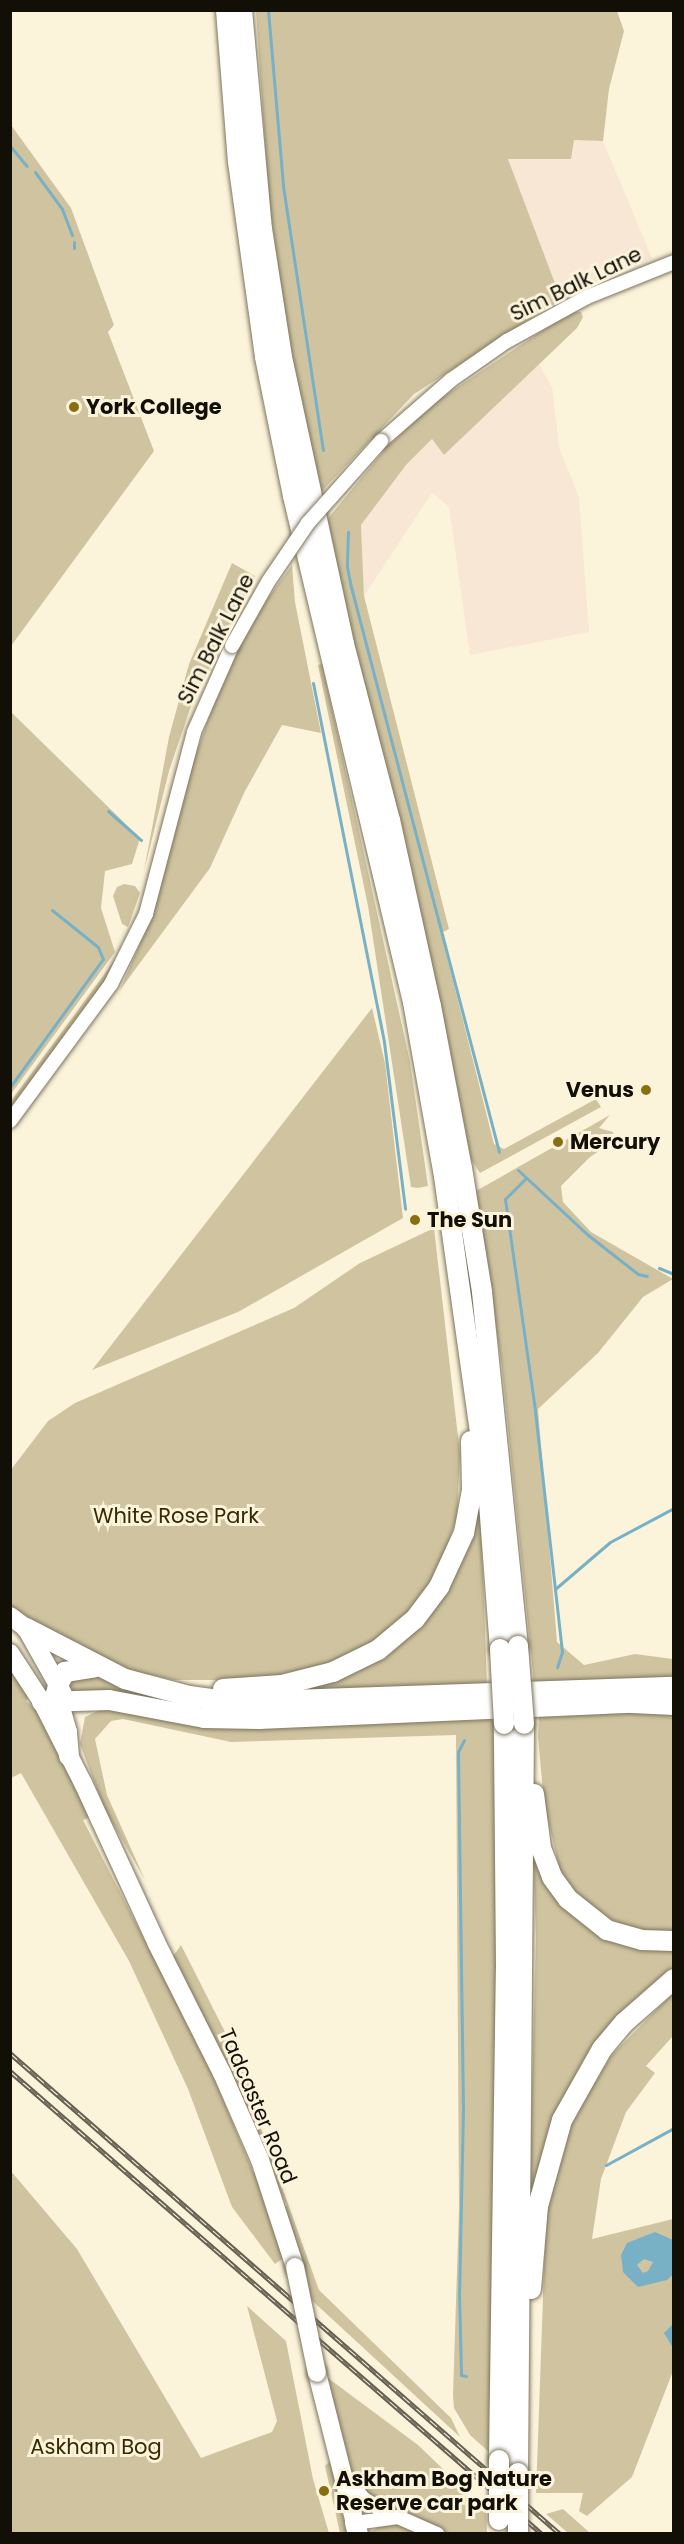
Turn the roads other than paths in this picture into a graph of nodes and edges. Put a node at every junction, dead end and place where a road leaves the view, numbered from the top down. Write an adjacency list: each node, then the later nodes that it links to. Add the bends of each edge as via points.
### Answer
1 (226, 10): 5 (highway, via 238,162 264,357)
2 (242, 10): 5 (highway, via 260,206 282,357 344,644 423,971)
3 (674, 262): 4 (street, Sim Balk Lane, bridge, via 587,297 507,341 451,380 381,441 308,524 231,646 194,732 146,914 111,984)
4 (10, 1121)
5 (453, 1172): 6 (highway)
6 (461, 1223): 7 (highway); 9 (highway, via 483,1304)
7 (467, 1325): 9 (highway); 12 (highway, via 464,1356 472,1490 465,1533 439,1587 415,1619 358,1661 307,1681 245,1689)
8 (18, 1622): 11 (highway); 14 (main road, Tadcaster Road)
9 (509, 1647): 17 (highway, bridge)
10 (10, 1653): 14 (main road, Tadcaster Road)
11 (95, 1666): 12 (highway); 14 (highway, via 65,1672)
12 (152, 1687): 13 (highway, via 189,1696 263,1703)
13 (674, 1687)
14 (56, 1697): 15 (highway); 18 (main road, Tadcaster Road); 19 (highway, via 67,1732)
15 (103, 1700): 16 (highway, via 204,1718 259,1719 632,1703); 18 (highway, via 83,1711)
16 (674, 1705)
17 (514, 1724): 21 (highway, via 538,1835 552,1877 580,1911 607,1930 642,1940); 23 (highway); 26 (highway, bridge, via 506,1969)
18 (75, 1730): 20 (main road, Tadcaster Road)
19 (69, 1756): 20 (main road, Tadcaster Road)
20 (83, 1783): 24 (main road, Tadcaster Road, bridge, via 260,2160 295,2267)
21 (674, 1941)
22 (674, 1979): 23 (highway, via 625,2022 602,2049 562,2120 538,2206 526,2384)
23 (518, 2411): 29 (highway, bridge)
24 (339, 2465): 25 (street, Tadcaster Road, via 358,2494); 27 (main road, Tadcaster Road)
25 (391, 2516): 27 (street, Tadcaster Road); 28 (street, Tadcaster Road, via 419,2523)
26 (499, 2527)
27 (357, 2528)
28 (437, 2534)
29 (518, 2534)

